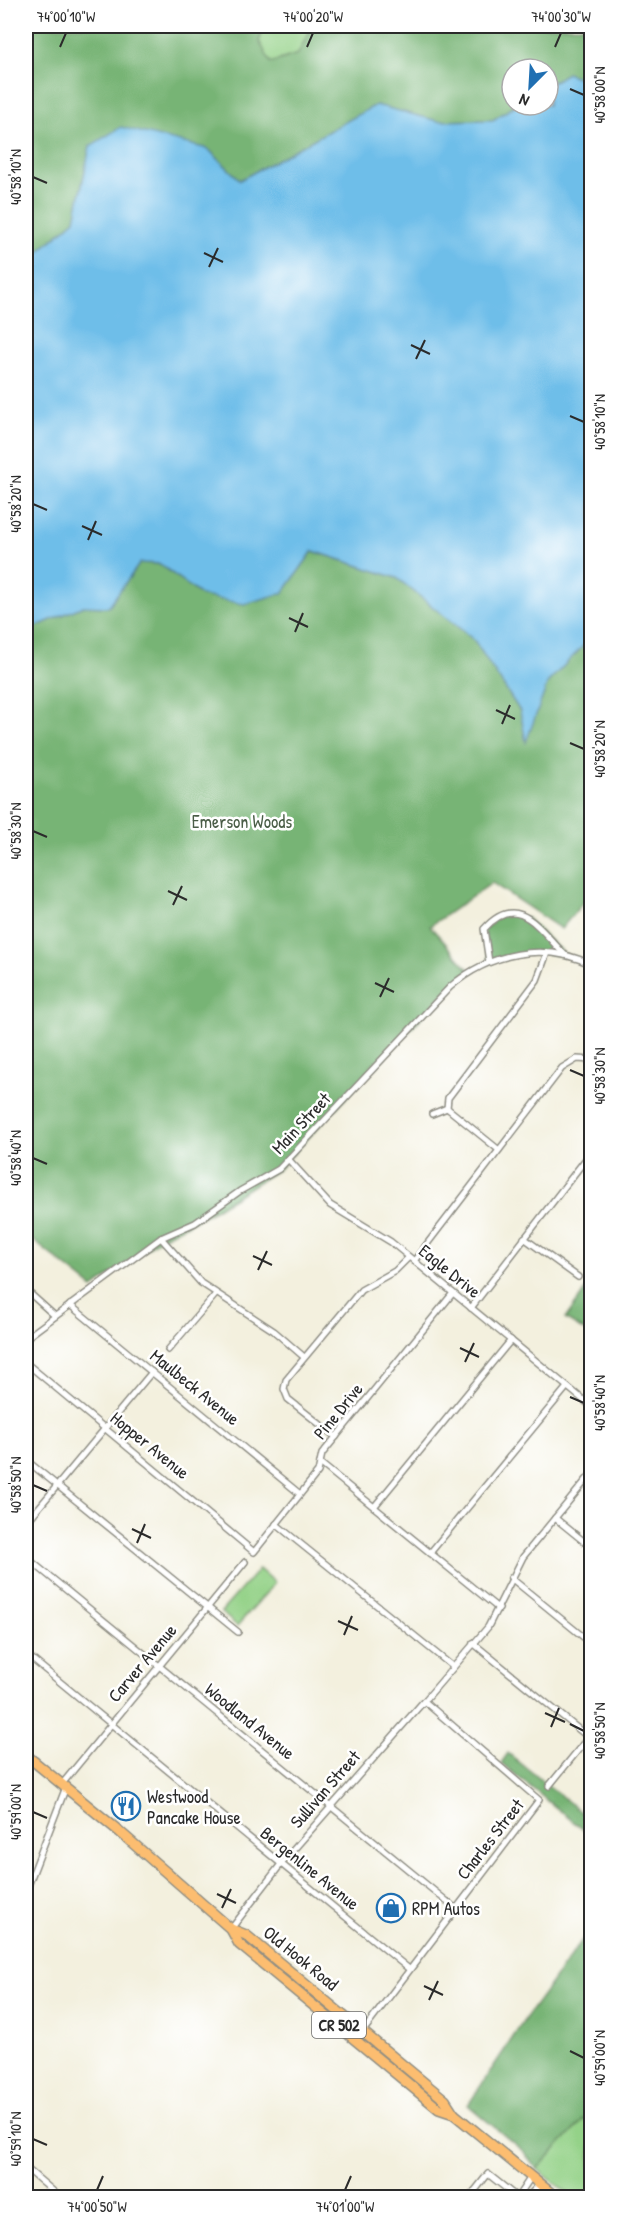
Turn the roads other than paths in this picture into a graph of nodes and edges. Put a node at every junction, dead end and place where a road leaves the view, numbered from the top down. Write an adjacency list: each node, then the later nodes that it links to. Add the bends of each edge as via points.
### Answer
1 (547, 953): 2 (street, Main Street); 3 (street, Main Street, via 513,955); 6 (street, via 537,980 448,1098)
2 (566, 956): 3 (street, via 527,918 514,912 496,916 484,929); 4 (street, Main Street)
3 (489, 962): 10 (street, Main Street, via 450,987)
4 (591, 966)
5 (591, 1060): 8 (street, via 578,1059 565,1065)
6 (447, 1108): 7 (street); 8 (street)
7 (432, 1114)
8 (499, 1150): 13 (street)
9 (591, 1151): 12 (street)
10 (289, 1160): 11 (street, Main Street, via 195,1223); 13 (street, Eagle Drive, via 330,1205)
11 (161, 1238): 17 (street, via 190,1273); 18 (street, Main Street)
12 (524, 1238): 14 (street); 19 (street)
13 (412, 1259): 16 (street, Eagle Drive); 24 (street, via 361,1290)
14 (578, 1277)
15 (26, 1290): 20 (street)
16 (453, 1293): 19 (street, Eagle Drive); 30 (street, Pine Drive)
17 (216, 1294): 23 (street); 24 (street, via 268,1327)
18 (70, 1305): 20 (street, Main Street); 26 (street, Maulbeck Avenue)
19 (471, 1308): 22 (street, Eagle Drive)
20 (56, 1316): 21 (street, Main Street)
21 (26, 1338)
22 (511, 1340): 27 (street, Eagle Drive); 36 (street)
23 (168, 1350)
24 (304, 1357): 30 (street, via 286,1380 285,1395)
25 (26, 1364): 29 (street, Hopper Avenue)
26 (152, 1372): 29 (street); 35 (street, Maulbeck Avenue)
27 (567, 1387): 28 (street, Eagle Drive); 42 (street)
28 (591, 1407)
29 (105, 1428): 34 (street); 41 (street, Hopper Avenue)
30 (336, 1437): 32 (street, Pine Drive, via 322,1454)
31 (26, 1460): 34 (street)
32 (320, 1463): 35 (street, Pine Drive, via 318,1472); 36 (street)
33 (591, 1473): 37 (street, Sullivan Street)
34 (58, 1485): 38 (street); 46 (street)
35 (300, 1494): 39 (street, Pine Drive)
36 (374, 1507): 42 (street)
37 (555, 1518): 40 (street); 45 (street, Sullivan Street)
38 (26, 1523)
39 (276, 1524): 41 (street, Pine Drive); 53 (street)
40 (591, 1548)
41 (254, 1552)
42 (430, 1553): 47 (street)
43 (26, 1557): 52 (street, Woodland Avenue)
44 (245, 1562): 46 (street, Carver Avenue)
45 (511, 1578): 47 (street, Sullivan Street); 50 (street)
46 (208, 1607): 48 (street); 52 (street, Carver Avenue)
47 (499, 1609): 49 (street, Sullivan Street)
48 (238, 1632)
49 (473, 1643): 53 (street, Sullivan Street); 56 (street)
50 (591, 1644)
51 (26, 1654): 55 (street, Bergenline Avenue)
52 (159, 1666): 55 (street, Carver Avenue); 62 (street, Woodland Avenue)
53 (452, 1666): 54 (street, Sullivan Street)
54 (425, 1699): 62 (street, Sullivan Street); 65 (street, Charles Street, via 539,1800)
55 (111, 1724): 60 (street, Carver Avenue); 63 (street, Bergenline Avenue)
56 (590, 1735): 57 (street)
57 (583, 1744): 58 (street); 61 (street)
58 (591, 1751)
59 (26, 1755): 60 (main road, Old Hook Road / CR 502)
60 (64, 1785): 64 (street, Carver Avenue); 66 (main road, Old Hook Road / CR 502)
61 (549, 1786)
62 (330, 1806): 63 (street, Sullivan Street); 65 (street, Woodland Avenue)
63 (281, 1864): 66 (street, Sullivan Street); 67 (street, Bergenline Avenue)
64 (26, 1891)
65 (455, 1908): 67 (street, Charles Street)
66 (231, 1929): 68 (main road, Old Hook Road / CR 502, via 246,1935); 69 (main road, Old Hook Road / CR 502, via 239,1944)
67 (409, 1969): 68 (street, Charles Street)
68 (363, 2031): 69 (street, Charles Street); 70 (main road, Old Hook Road / CR 502, via 445,2100)
69 (356, 2040): 70 (main road, Old Hook Road / CR 502, via 439,2109)
70 (454, 2114): 73 (main road, Old Hook Road / CR 502)
71 (28, 2170): 72 (street); 76 (street)
72 (26, 2177)
73 (531, 2178): 74 (main road, Old Hook Road / CR 502); 75 (street)
74 (540, 2184): 78 (street); 79 (main road, Old Hook Road / CR 502)
75 (517, 2197): 77 (street, via 488,2174)
76 (61, 2198)
77 (470, 2198)
78 (527, 2198)
79 (557, 2198)

